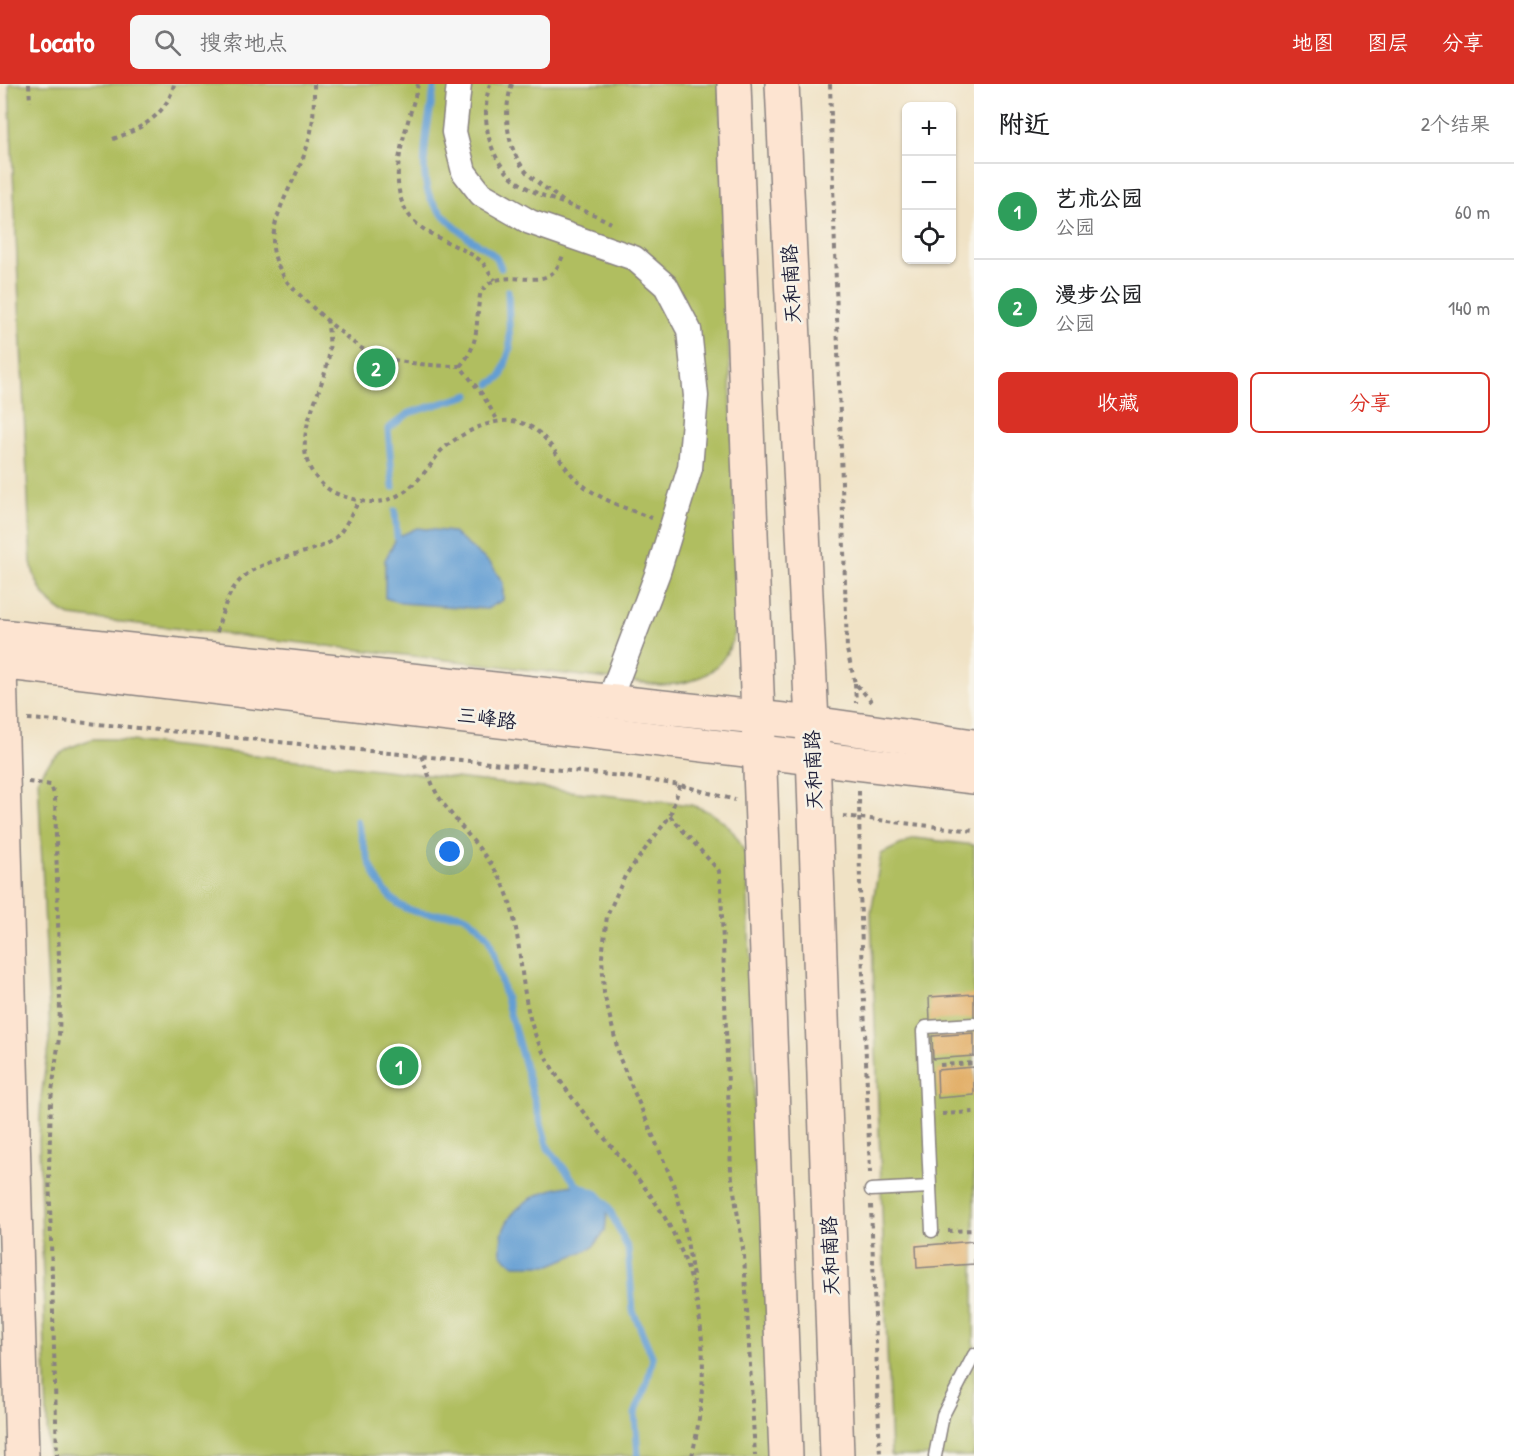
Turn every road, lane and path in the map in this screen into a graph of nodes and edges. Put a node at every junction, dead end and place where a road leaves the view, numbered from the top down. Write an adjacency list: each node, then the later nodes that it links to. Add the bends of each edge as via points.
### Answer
1 (29, 84): 11 (path)
2 (174, 84): 12 (path, via 171,96 151,122)
3 (314, 84): 17 (path, via 308,144 282,204 273,244 277,266 288,282)
4 (418, 84): 16 (path, via 398,157 398,185 406,210 425,230 481,261)
5 (459, 84): 15 (street, via 454,132 464,172 481,194 530,222)
6 (490, 84): 13 (path, via 487,127 493,154 513,180 541,196)
7 (512, 84): 13 (path, via 507,101 509,137 524,169)
8 (734, 84): 28 (street)
9 (782, 84): 31 (street, 天和南路)
10 (830, 84): 26 (path, via 847,650)
11 (30, 102)
12 (113, 139)
13 (567, 204): 14 (path)
14 (615, 225)
15 (569, 235): 16 (path, via 558,269 544,278); 21 (street, via 634,258 666,286 689,330 696,396 690,468)
16 (495, 280): 18 (path, via 480,291 476,342)
17 (327, 319): 18 (path, via 361,348 387,357); 20 (path, via 328,356 308,420 304,449 311,472 332,493)
18 (460, 366): 19 (path)
19 (498, 421): 20 (path, via 442,449 415,484 397,498 374,503); 21 (path, via 519,422 539,432 573,475 600,496)
20 (359, 501): 23 (path, via 332,541 265,562 232,587)
21 (672, 525): 27 (street)
22 (0, 636): 23 (street, 三峰路)
23 (210, 659): 27 (street, 三峰路)
24 (0, 662): 33 (street, 三峰路)
25 (0, 669): 29 (street)
26 (855, 683): 30 (path); 30 (path)
27 (609, 701): 28 (street, 三峰路)
28 (756, 717): 31 (street, 三峰路); 33 (street)
29 (1, 718): 34 (path); 38 (street)
30 (866, 718): 31 (street, 三峰路); 32 (street, 三峰路)
31 (812, 723): 35 (street, 天和南路)
32 (974, 746)
33 (760, 752): 35 (street, 三峰路); 40 (street)
34 (422, 756): 39 (path); 54 (path, via 437,794 503,885 532,1023 541,1048 570,1096 644,1186 674,1238)
35 (812, 758): 36 (street, 三峰路); 41 (street, 天和南路)
36 (858, 764): 37 (street, 三峰路); 43 (path)
37 (974, 777)
38 (3, 780): 56 (street); 57 (path, via 51,785 55,797 60,1003 49,1170)
39 (680, 785): 40 (path); 42 (path)
40 (763, 807): 60 (street)
41 (814, 813): 43 (path); 61 (street, 天和南路)
42 (670, 816): 54 (path, via 625,876 608,916 602,957 604,993 620,1059 672,1180); 59 (path, via 718,871 720,880 731,1172 744,1256)
43 (860, 818): 44 (path); 51 (path)
44 (974, 831)
45 (974, 1024): 47 (lane, via 926,1027)
46 (974, 1063): 47 (path)
47 (924, 1066): 49 (lane)
48 (974, 1112): 49 (path)
49 (926, 1115): 50 (lane)
50 (930, 1187): 51 (lane); 53 (lane)
51 (871, 1190): 62 (path)
52 (974, 1230): 53 (path)
53 (932, 1231)
54 (696, 1290): 58 (path, via 704,1358 700,1418)
55 (974, 1355): 63 (lane, via 943,1415)
56 (22, 1456)
57 (57, 1456)
58 (692, 1456)
59 (755, 1456)
60 (786, 1456)
61 (837, 1456)
62 (880, 1456)
63 (935, 1456)

